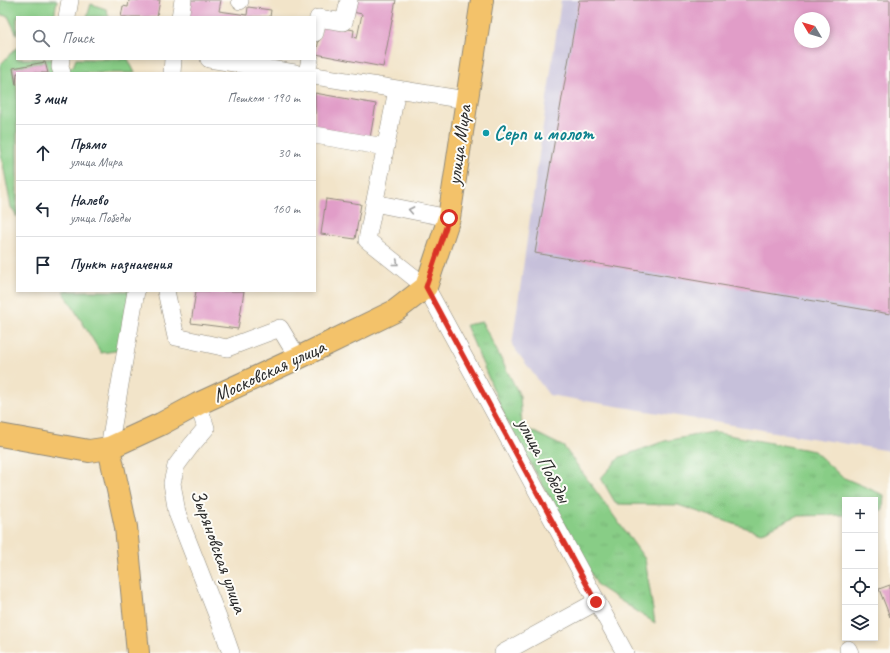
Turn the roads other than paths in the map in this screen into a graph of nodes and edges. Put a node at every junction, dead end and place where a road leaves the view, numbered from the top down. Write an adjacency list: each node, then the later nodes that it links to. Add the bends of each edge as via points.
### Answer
1 (70, 0): 5 (street)
2 (182, 0): 6 (street)
3 (348, 0): 7 (street, via 344,22 318,18)
4 (482, 0): 16 (main road, улица Мира)
5 (67, 16)
6 (180, 16)
7 (316, 28)
8 (173, 60): 11 (street)
9 (215, 60): 12 (street)
10 (310, 60): 13 (street)
11 (172, 72)
12 (288, 72)
13 (307, 72)
14 (316, 76): 15 (street)
15 (396, 90): 16 (street); 18 (street)
16 (466, 100): 20 (main road, улица Мира)
17 (316, 135): 18 (street)
18 (385, 147): 19 (street)
19 (374, 203): 20 (street, one-way to 19); 21 (street, one-way to 21, via 367,240)
20 (449, 218): 21 (main road, улица Мира)
21 (426, 287): 24 (main road, Московская улица, via 395,311); 28 (street, улица Победы)
22 (136, 292): 27 (street)
23 (166, 292): 24 (street, via 176,337 227,348 280,328)
24 (298, 358): 25 (main road, Московская улица)
25 (198, 404): 27 (main road, Московская улица); 30 (street, Зыряновская улица, via 206,428 176,466 172,483 177,513)
26 (0, 435): 27 (main road, Московская улица, via 89,451)
27 (109, 448): 29 (main road, via 126,527)
28 (596, 602): 31 (street); 32 (street, улица Победы)
29 (138, 653)
30 (231, 653)
31 (503, 653)
32 (625, 653)

